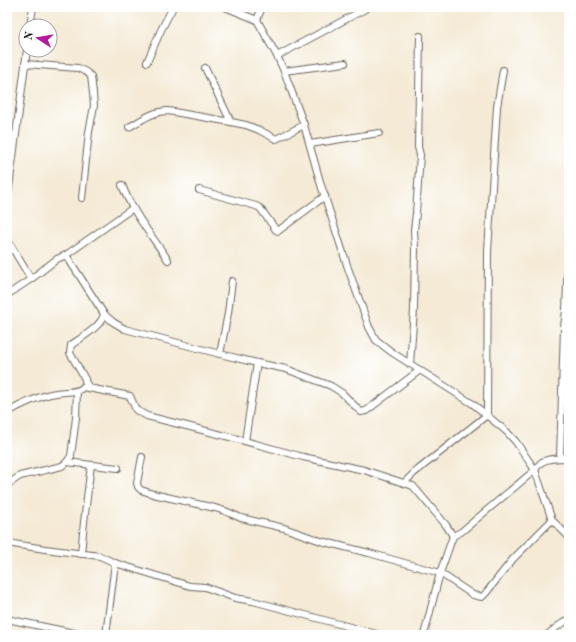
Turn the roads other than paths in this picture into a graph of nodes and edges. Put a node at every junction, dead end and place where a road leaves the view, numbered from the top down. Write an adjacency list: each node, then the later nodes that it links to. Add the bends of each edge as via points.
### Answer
1 (32, 7): 6 (street)
2 (173, 7): 11 (street)
3 (225, 7): 7 (street)
4 (262, 7): 7 (street)
5 (365, 9): 9 (street)
6 (31, 18)
7 (257, 20): 9 (street)
8 (420, 36): 41 (street, via 420,155 414,230 414,310)
9 (277, 56): 16 (street)
10 (26, 58): 13 (street)
11 (147, 62)
12 (345, 62): 16 (street)
13 (25, 64): 22 (street); 27 (street, via 78,68 91,76 94,106)
14 (205, 68): 17 (street)
15 (502, 70): 45 (street, via 497,107 488,251)
16 (284, 71): 18 (street)
17 (231, 122): 18 (street, via 246,125 276,139); 19 (street, via 160,111)
18 (304, 125): 23 (street)
19 (129, 127)
20 (379, 132): 23 (street)
21 (7, 135): 22 (street)
22 (15, 135): 28 (street)
23 (310, 144): 26 (street)
24 (122, 185): 29 (street)
25 (198, 190): 26 (street, via 260,208 278,231)
26 (325, 196): 41 (street, via 369,327 376,340)
27 (82, 198)
28 (7, 203)
29 (133, 208): 32 (street); 33 (street)
30 (569, 233): 37 (street)
31 (7, 239): 34 (street)
32 (66, 255): 34 (street); 38 (street)
33 (168, 260)
34 (30, 279): 36 (street)
35 (232, 281): 39 (street)
36 (7, 295)
37 (567, 310): 48 (street, via 564,327)
38 (104, 314): 39 (street, via 125,328); 43 (street, via 97,325 71,345 70,353 85,379)
39 (220, 354): 40 (street)
40 (257, 363): 42 (street, via 286,369 331,386 361,412 366,411); 46 (street)
41 (410, 364): 42 (street)
42 (420, 370): 45 (street)
43 (84, 387): 44 (street, via 53,393); 46 (street, via 130,396 136,410 147,416); 50 (street, via 76,418 71,456)
44 (7, 413)
45 (486, 415): 53 (street, via 516,442); 54 (street)
46 (244, 441): 54 (street, via 364,470)
47 (142, 456): 62 (street, via 138,487 152,494 215,508 321,541)
48 (560, 458): 49 (street); 53 (street, via 546,460)
49 (569, 458)
50 (67, 462): 51 (street); 55 (street, via 62,466 20,476)
51 (91, 465): 52 (street); 60 (street)
52 (118, 468)
53 (535, 470): 56 (street); 57 (street)
54 (404, 483): 57 (street, via 417,490)
55 (7, 485)
56 (552, 520): 58 (street); 62 (street, via 513,559 482,597 473,595)
57 (453, 536): 62 (street)
58 (569, 537)
59 (7, 543): 60 (street)
60 (82, 554): 61 (street, via 100,556)
61 (115, 563): 66 (street); 67 (street, via 190,586 205,587 235,598 253,600)
62 (440, 573): 68 (street)
63 (7, 619): 65 (street)
64 (569, 619): 69 (street)
65 (83, 635)
66 (106, 635)
67 (380, 635)
68 (424, 635)
69 (547, 635)

